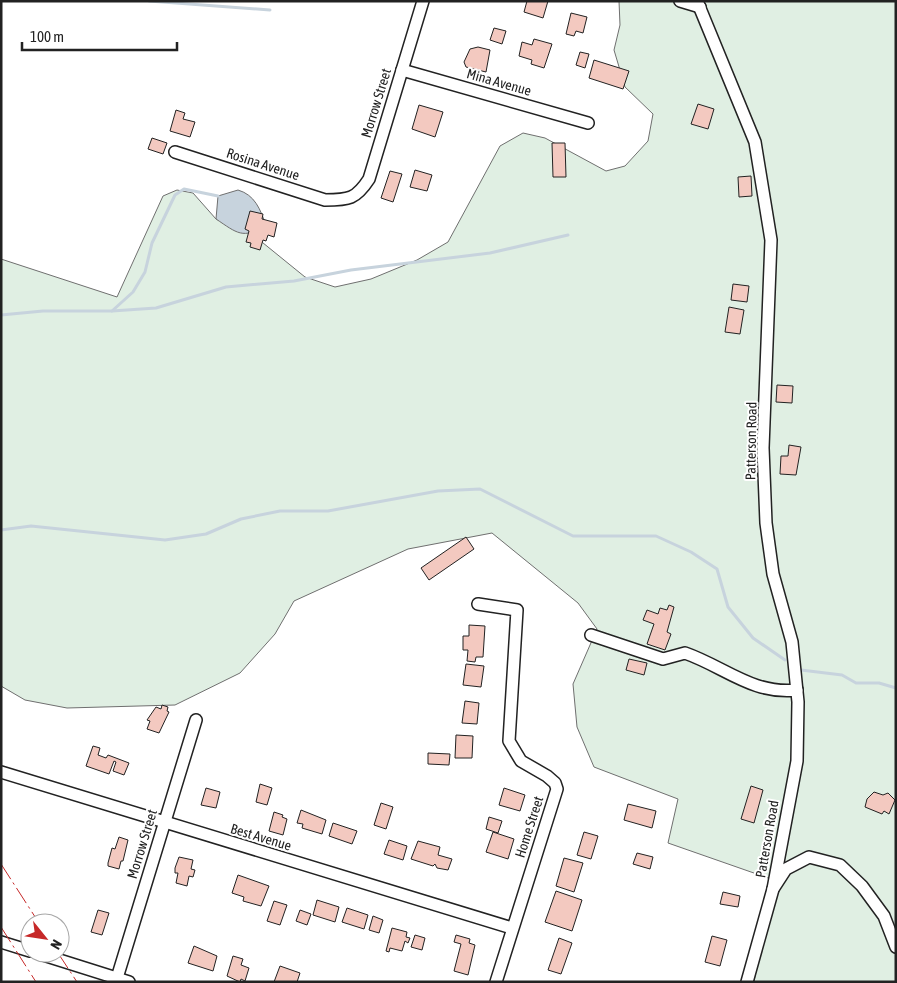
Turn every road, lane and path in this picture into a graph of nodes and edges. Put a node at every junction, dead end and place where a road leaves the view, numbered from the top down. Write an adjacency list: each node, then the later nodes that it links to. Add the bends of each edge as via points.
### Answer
1 (423, 1): 4 (street, Morrow Street)
2 (680, 1): 3 (street)
3 (698, 4): 10 (street, Patterson Road, via 756,142 771,240 763,448 766,523 773,574 792,642)
4 (402, 70): 5 (street, Mina Avenue); 7 (street, Morrow Street, via 369,179 359,195)
5 (588, 123)
6 (175, 152): 7 (street, Rosina Avenue, via 325,200)
7 (343, 200)
8 (478, 604): 15 (street, Home Street, via 516,610 509,742 521,761 547,776 557,789)
9 (591, 635): 10 (street, via 663,659 685,653 768,690)
10 (798, 690): 14 (street, Patterson Road, via 797,761)
11 (196, 720): 13 (street, Morrow Street)
12 (1, 772): 13 (street, Best Avenue)
13 (164, 823): 15 (street, Best Avenue); 20 (street, Morrow Street)
14 (773, 889): 17 (street, via 786,869 809,857 840,865 862,886 884,916); 23 (street)
15 (512, 928): 22 (street, Home Street)
16 (1, 942): 18 (street)
17 (896, 947)
18 (20, 948)
19 (69, 963): 20 (street)
20 (117, 978): 21 (street)
21 (130, 982)
22 (496, 982)
23 (747, 982)

